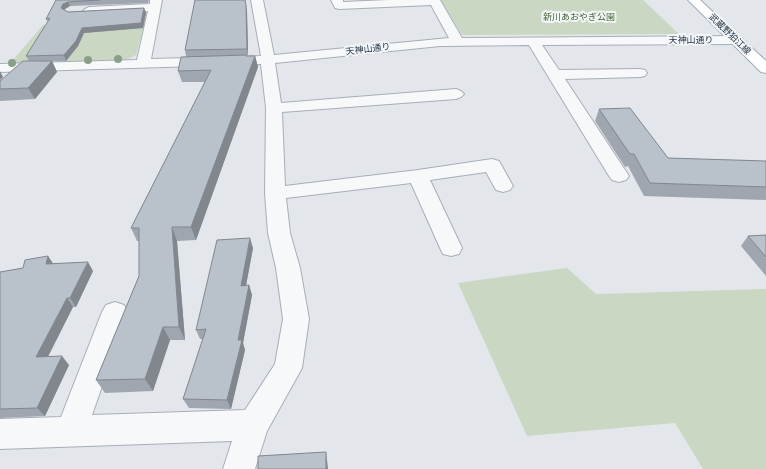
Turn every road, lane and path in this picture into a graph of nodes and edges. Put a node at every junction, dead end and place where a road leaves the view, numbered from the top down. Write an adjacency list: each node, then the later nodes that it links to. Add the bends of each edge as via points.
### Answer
1 (257, 0): 10 (street)
2 (336, 0): 3 (street, via 339,6)
3 (434, 0): 9 (street)
4 (694, 0): 7 (main road, 武蔵野狛江線)
5 (155, 3): 6 (street); 11 (street)
6 (77, 12)
7 (736, 40): 8 (street, 天神山通り); 14 (main road, 武蔵野狛江線)
8 (533, 41): 9 (street, 天神山通り); 16 (street)
9 (458, 42): 10 (street, 天神山通り)
10 (268, 60): 11 (street, 天神山通り); 19 (street)
11 (144, 63): 12 (street, 天神山通り)
12 (25, 67): 13 (street, 天神山通り); 17 (street)
13 (0, 68)
14 (766, 69)
15 (640, 74): 16 (street)
16 (554, 75): 21 (street)
17 (10, 80)
18 (456, 94): 19 (street)
19 (274, 108): 23 (street)
20 (418, 176): 22 (street, via 492,165); 23 (street); 24 (street)
21 (619, 176)
22 (503, 186)
23 (275, 194): 26 (street, via 279,233 288,268 296,319 288,368)
24 (451, 248)
25 (116, 312): 27 (street)
26 (253, 425): 27 (street); 29 (street)
27 (71, 431): 28 (street)
28 (0, 434)
29 (239, 469)

